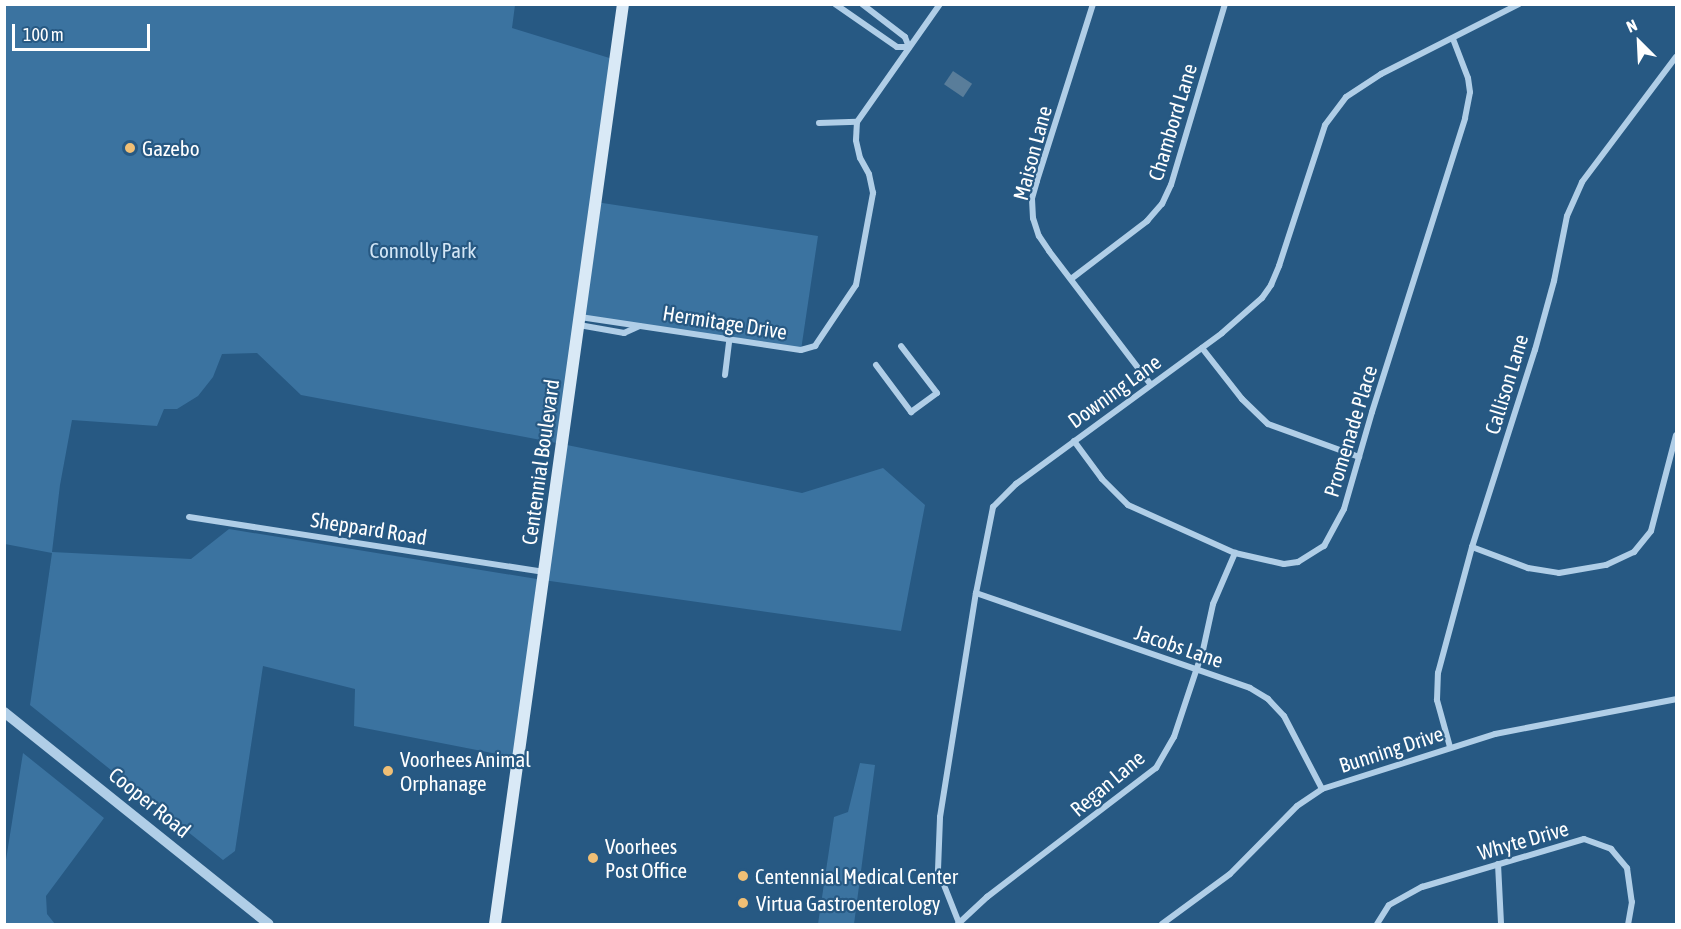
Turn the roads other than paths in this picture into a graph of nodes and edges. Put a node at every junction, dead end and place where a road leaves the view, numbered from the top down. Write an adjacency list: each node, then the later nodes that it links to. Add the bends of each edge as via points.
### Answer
1 (623, 4): 14 (main road, Centennial Boulevard)
2 (835, 4): 9 (street, via 897,47)
3 (862, 4): 9 (street, via 905,37)
4 (940, 4): 9 (street)
5 (1093, 4): 13 (street, Maison Lane, via 1032,199 1039,236)
6 (1225, 4): 13 (street, Chambord Lane, via 1162,204 1147,222)
7 (1519, 4): 8 (street, Downing Lane)
8 (1453, 39): 17 (street, Downing Lane, via 1360,86 1335,110 1325,125 1271,285 1262,298); 23 (street, Promenade Place, via 1468,78 1466,118)
9 (909, 47): 11 (street)
10 (1677, 57): 25 (street, Callison Lane, via 1582,182 1572,202 1535,350)
11 (857, 122): 12 (street); 15 (street, Hermitage Drive, via 860,158 873,193 856,285 815,346 801,350)
12 (819, 123)
13 (1071, 279): 20 (street, Maison Lane)
14 (579, 321): 15 (street, Hermitage Drive, via 624,333 640,326); 27 (main road, Centennial Boulevard)
15 (729, 340): 19 (street)
16 (902, 346): 18 (street, via 936,393 911,412)
17 (1202, 348): 20 (street, Downing Lane); 23 (street, via 1242,399 1268,424)
18 (876, 365)
19 (725, 375)
20 (1151, 385): 22 (street, Downing Lane)
21 (1677, 435): 25 (street, via 1651,531 1634,552 1606,565 1559,573 1528,568)
22 (1074, 441): 26 (street, Promenade Place, via 1102,479 1128,505); 28 (street, Downing Lane, via 1016,484 993,507)
23 (1359, 457): 26 (street, Promenade Place, via 1344,509 1324,546 1298,562 1284,564)
24 (189, 517): 27 (street, Sheppard Road)
25 (1473, 547): 32 (street, Callison Lane, via 1438,673 1437,700)
26 (1235, 553): 29 (street, Regan Lane, via 1212,604)
27 (544, 573): 36 (main road, Centennial Boulevard)
28 (976, 593): 29 (street, Jacobs Lane); 37 (street, Downing Lane, via 936,858)
29 (1196, 669): 33 (street, Jacobs Lane, via 1250,688 1268,699 1292,728); 37 (street, Regan Lane, via 1174,737 1156,768 987,897)
30 (1677, 699): 32 (street, Bunning Drive, via 1507,731)
31 (4, 712): 35 (street, Cooper Road)
32 (1450, 747): 33 (street, Bunning Drive)
33 (1322, 789): 38 (street, Bunning Drive, via 1297,806 1230,874)
34 (1498, 864): 39 (street, Whyte Drive, via 1422,887 1389,905); 40 (street); 41 (street, Whyte Drive, via 1584,839 1601,843 1619,856 1630,876 1632,902)
35 (269, 924)
36 (495, 924)
37 (958, 924)
38 (1161, 924)
39 (1377, 924)
40 (1501, 924)
41 (1628, 924)

